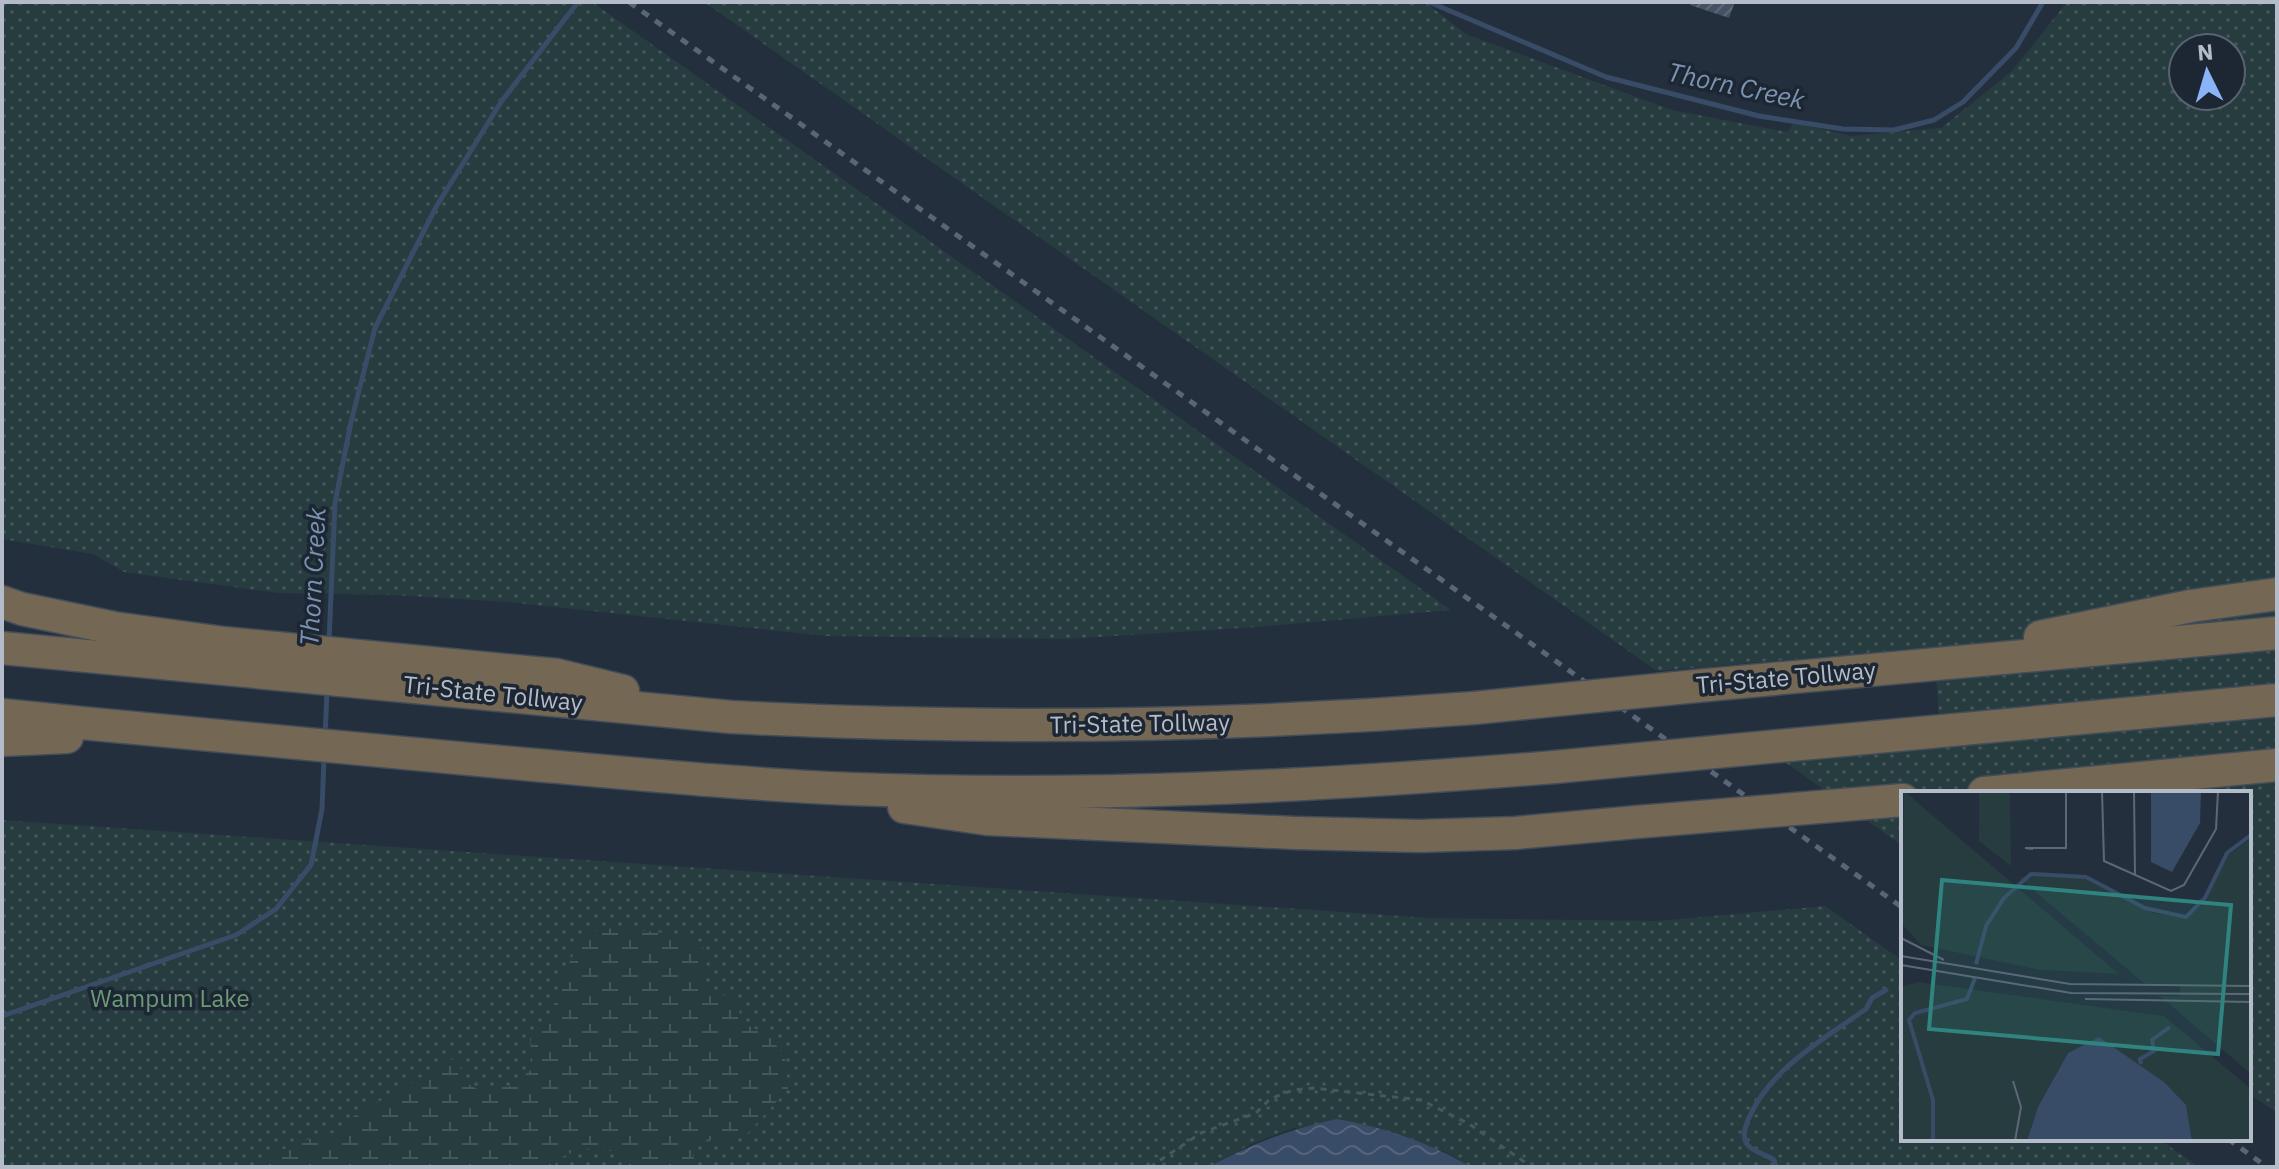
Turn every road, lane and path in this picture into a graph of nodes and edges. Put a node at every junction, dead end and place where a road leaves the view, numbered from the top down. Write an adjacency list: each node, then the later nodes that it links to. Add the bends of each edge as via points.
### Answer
1 (2277, 594): 6 (highway, via 2191,606)
2 (2, 602): 5 (highway)
3 (2277, 633): 6 (highway, Tri-State Tollway)
4 (2, 648): 5 (highway)
5 (222, 655): 6 (highway, Tri-State Tollway, bridge, via 422,674 557,675 731,717 1074,726 1281,721 1474,708)
6 (1877, 669)
7 (2277, 700): 14 (highway, bridge, via 1555,767 1275,787 1085,792)
8 (2, 715): 9 (highway)
9 (171, 732): 10 (highway); 14 (highway)
10 (2, 740)
11 (2277, 765): 13 (highway)
12 (2277, 775): 13 (highway)
13 (2130, 780): 15 (highway)
14 (726, 782): 16 (highway, bridge, via 987,819 1419,836 1515,833)
15 (2006, 791)
16 (1901, 800)
17 (1150, 1167): 18 (path, via 1201,1133 1256,1113 1270,1099 1313,1088 1421,1100 1469,1124)
18 (1532, 1167)

